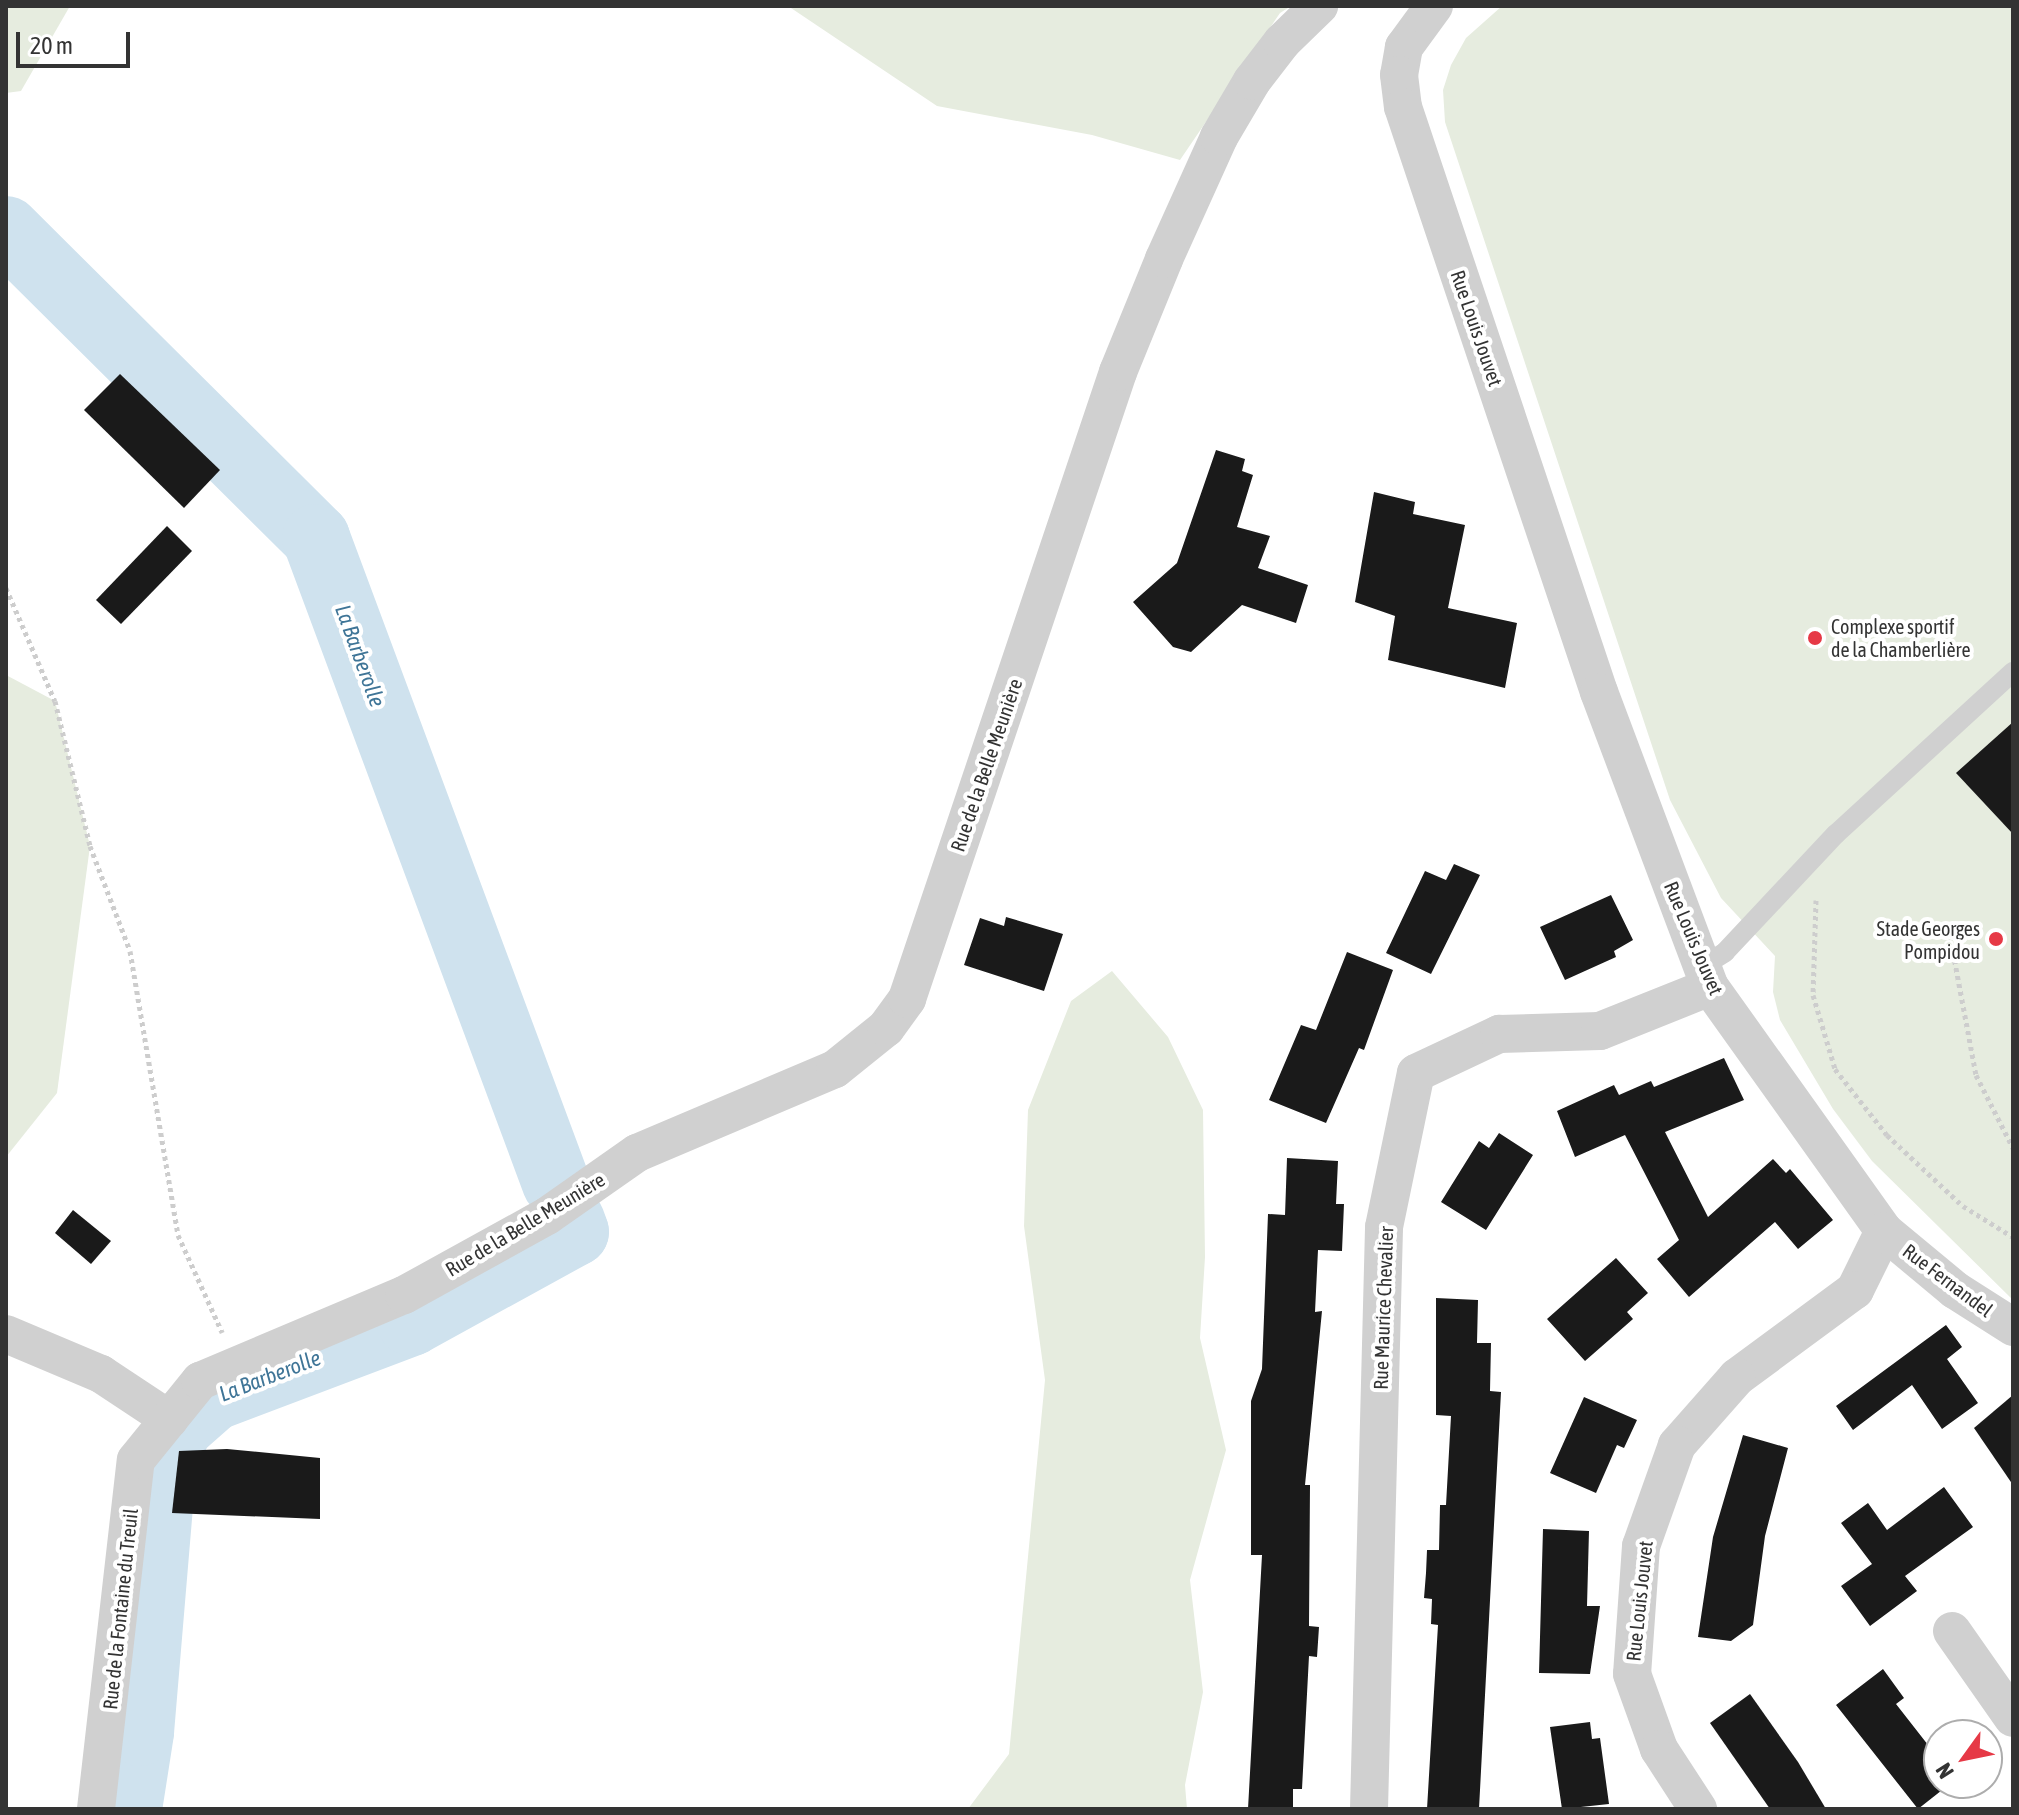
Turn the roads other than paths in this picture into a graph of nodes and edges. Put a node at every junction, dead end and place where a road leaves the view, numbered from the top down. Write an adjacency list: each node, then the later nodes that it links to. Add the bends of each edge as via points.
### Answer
1 (1319, 6): 8 (street, Rue de la Belle Meunière, via 1252,81 1219,137 1164,259 1118,372 907,999 886,1028 835,1069 637,1153 547,1216 404,1295 200,1381)
2 (1434, 6): 4 (street, Rue Louis Jouvet, via 1404,47 1399,75 1403,107 1599,692)
3 (2013, 672): 4 (lane, via 1836,834)
4 (1707, 977): 5 (street, Rue Louis Jouvet); 12 (street, Rue Maurice Chevalier, via 1600,1031 1499,1034 1416,1073 1384,1227)
5 (1884, 1231): 6 (street, Rue Fernandel, via 1955,1290); 13 (street, Rue Louis Jouvet, via 1855,1290 1737,1377 1677,1445 1641,1546 1632,1674 1659,1749)
6 (2013, 1327)
7 (6, 1334): 8 (street, via 101,1374)
8 (169, 1419): 11 (street, Rue de la Fontaine du Treuil, via 136,1460)
9 (1952, 1631): 10 (street)
10 (2013, 1718)
11 (96, 1809)
12 (1369, 1809)
13 (1698, 1809)

